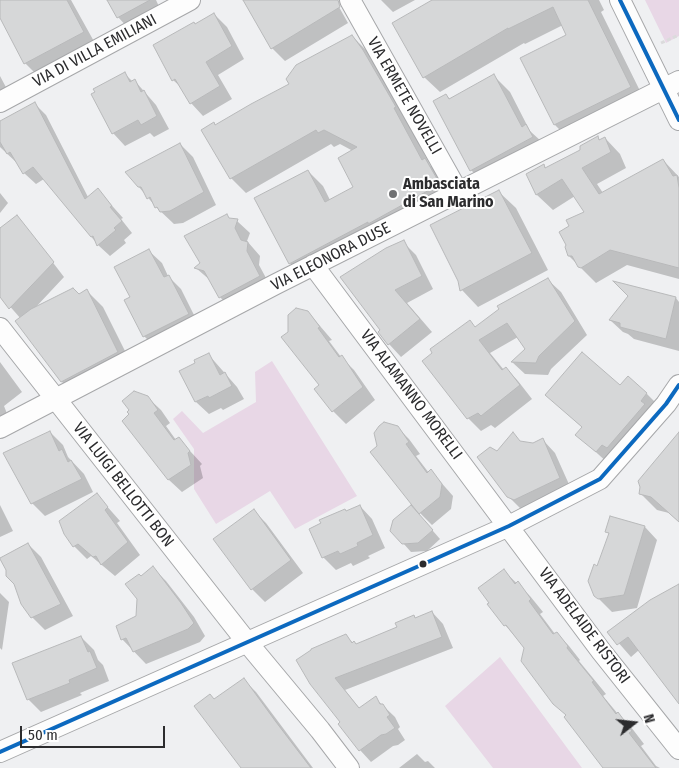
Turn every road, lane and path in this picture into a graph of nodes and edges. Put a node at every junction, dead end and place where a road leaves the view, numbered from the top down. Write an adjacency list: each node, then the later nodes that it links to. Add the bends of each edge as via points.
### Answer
1 (190, 0): 7 (street, VIA DI VILLA EMILIANI)
2 (350, 0): 9 (street, VIA ERMETE NOVELLI)
3 (620, 0): 6 (street)
4 (679, 34): 5 (path)
5 (659, 44)
6 (671, 85): 8 (street); 9 (street, VIA ELEONORA DUSE)
7 (0, 102)
8 (679, 120)
9 (458, 192): 10 (street, VIA ELEONORA DUSE)
10 (313, 265): 13 (street, VIA ELEONORA DUSE); 15 (street, VIA ALAMANNO MORELLI)
11 (0, 328): 13 (street, VIA LUIGI BELLOTTI BON)
12 (679, 385): 15 (street, via 600,479)
13 (56, 399): 14 (street, VIA ELEONORA DUSE); 16 (street, VIA LUIGI BELLOTTI BON)
14 (0, 428)
15 (509, 526): 16 (street); 17 (street, VIA ADELAIDE RISTORI, via 601,651)
16 (246, 641): 18 (street); 19 (street)
17 (679, 749)
18 (0, 752)
19 (349, 768)

